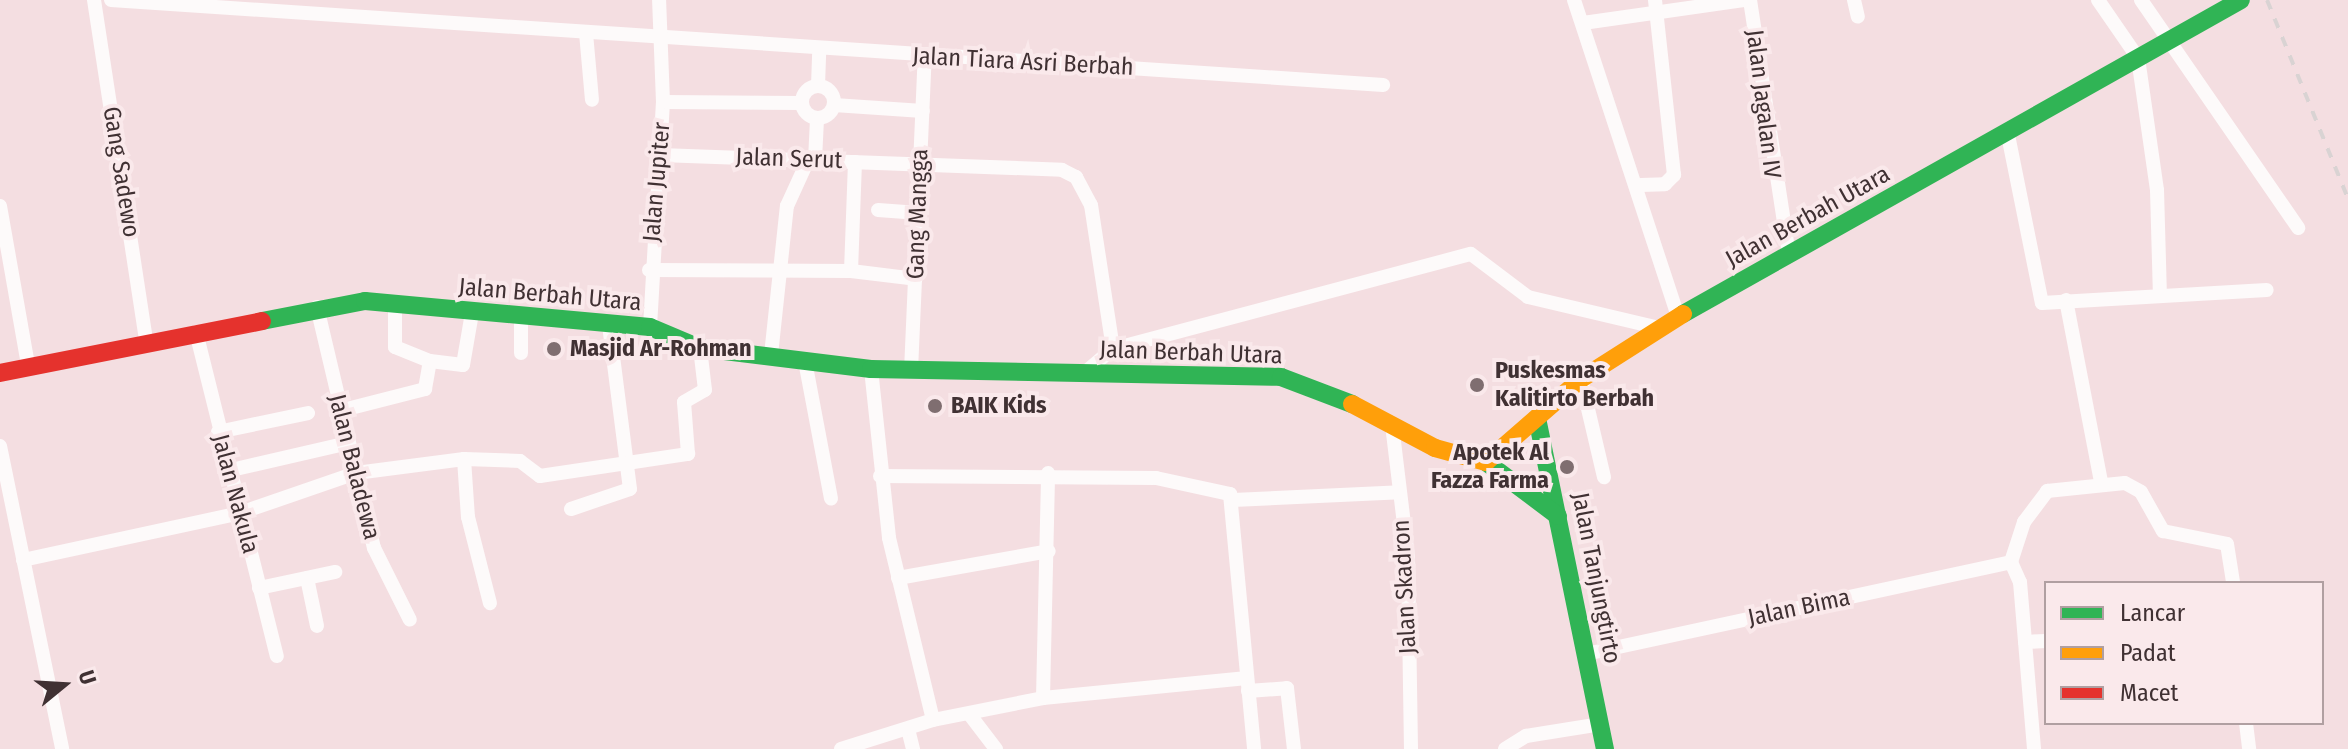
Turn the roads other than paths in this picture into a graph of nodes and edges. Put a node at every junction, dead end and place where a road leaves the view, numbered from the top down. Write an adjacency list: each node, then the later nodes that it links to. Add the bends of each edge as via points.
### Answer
1 (94, 0): 55 (street, Gang Sadewo)
2 (111, 0): 10 (street, Jalan Tiara Asri Berbah)
3 (659, 0): 15 (street, Jalan Jupiter)
4 (1574, 0): 13 (street)
5 (1748, 0): 11 (street); 38 (street, Jalan Jagalan IV)
6 (1854, 0): 12 (street)
7 (2098, 0): 19 (street)
8 (2141, 0): 16 (street)
9 (2241, 0): 16 (main road, Jalan Berbah Utara)
10 (290, 6): 14 (street, Jalan Tiara Asri Berbah)
11 (1657, 7): 13 (street); 33 (street, via 1674,175 1665,184)
12 (1858, 17)
13 (1583, 23): 33 (street)
14 (586, 33): 15 (street, Jalan Tiara Asri Berbah); 22 (street)
15 (663, 37): 17 (street, Jalan Tiara Asri Berbah); 23 (street, Jalan Jupiter)
16 (2167, 42): 19 (main road, Jalan Berbah Utara); 37 (street)
17 (819, 52): 18 (street, Jalan Tiara Asri Berbah); 21 (street)
18 (925, 56): 20 (street, Jalan Tiara Asri Berbah); 26 (street, Gang Mangga)
19 (2138, 58): 28 (main road, Jalan Berbah Utara); 44 (street, via 2157,190)
20 (1383, 85)
21 (818, 86): 24 (street); 25 (street)
22 (592, 100)
23 (663, 102): 24 (street); 29 (street, Jalan Jupiter)
24 (802, 103): 27 (street)
25 (834, 105): 26 (street); 27 (street)
26 (923, 111): 32 (street, Gang Mangga)
27 (817, 119): 30 (street)
28 (2008, 135): 38 (main road, Jalan Berbah Utara); 45 (street, via 2038,298)
29 (660, 155): 30 (street, Jalan Serut); 39 (street, Jalan Jupiter)
30 (812, 160): 31 (street, Jalan Serut); 40 (street, via 787,206)
31 (855, 162): 32 (street, Jalan Serut); 41 (street)
32 (919, 165): 36 (street, Gang Mangga); 57 (street, Jalan Serut, via 1044,164 1076,177 1091,205)
33 (1641, 185): 49 (street)
34 (0, 206): 62 (street)
35 (878, 210): 36 (street)
36 (919, 213): 42 (street, Gang Mangga)
37 (2298, 228)
38 (1789, 254): 49 (main road, Jalan Berbah Utara)
39 (649, 270): 40 (street); 52 (street, Jalan Jupiter)
40 (779, 271): 41 (street); 59 (street)
41 (851, 271): 42 (street)
42 (916, 279): 64 (street, Gang Mangga)
43 (2267, 290): 44 (street)
44 (2160, 295): 45 (street)
45 (2066, 300): 84 (street)
46 (395, 304): 47 (main road, Jalan Berbah Utara); 48 (main road, Jalan Berbah Utara); 60 (street, via 395,347)
47 (317, 307): 54 (main road, Jalan Berbah Utara); 68 (street, Jalan Baladewa)
48 (472, 313): 50 (main road, Jalan Berbah Utara); 60 (street, via 464,364)
49 (1678, 317): 53 (main road, Jalan Berbah Utara)
50 (521, 318): 51 (main road, Jalan Berbah Utara); 58 (street)
51 (609, 325): 52 (main road, Jalan Berbah Utara); 77 (street)
52 (650, 327): 56 (main road, Jalan Berbah Utara)
53 (1659, 328): 57 (street, via 1528,297 1471,254); 67 (main road, Jalan Berbah Utara)
54 (196, 332): 55 (main road, Jalan Berbah Utara); 72 (street, Jalan Nakula)
55 (147, 345): 62 (main road, Jalan Berbah Utara)
56 (700, 348): 59 (main road, Jalan Berbah Utara); 77 (street, via 705,390 684,405 691,450)
57 (1113, 349): 66 (street)
58 (521, 353)
59 (771, 355): 61 (main road, Jalan Berbah Utara)
60 (430, 361): 68 (street, via 425,389)
61 (805, 361): 63 (main road, Jalan Berbah Utara); 86 (street)
62 (28, 365): 65 (main road, Jalan Berbah Utara)
63 (871, 369): 64 (main road, Jalan Berbah Utara); 82 (street)
64 (911, 371): 66 (main road, Jalan Berbah Utara)
65 (0, 373)
66 (1083, 374): 71 (main road, Jalan Berbah Utara, via 1281,377)
67 (1581, 379): 70 (main road, Jalan Berbah Utara); 83 (street)
68 (339, 411): 73 (street, Jalan Baladewa)
69 (308, 413): 72 (street)
70 (1537, 418): 76 (main road, Jalan Berbah Utara); 90 (main road, Jalan Tanjungtirto)
71 (1392, 425): 76 (main road, Jalan Berbah Utara); 85 (street, Jalan Skadron)
72 (218, 432): 78 (street, Jalan Nakula)
73 (348, 443): 78 (street); 79 (street, Jalan Baladewa)
74 (0, 446): 81 (street)
75 (464, 459): 77 (street, via 520,461 537,476); 79 (street); 99 (street, via 468,517)
76 (1486, 462): 90 (main road)
77 (625, 464): 88 (street, via 627,493)
78 (227, 471): 89 (street, Jalan Nakula)
79 (356, 473): 89 (street); 100 (street, Jalan Baladewa, via 374,548)
80 (1048, 473): 82 (street); 87 (street, via 1200,482); 91 (street)
81 (2, 474): 92 (street)
82 (880, 476): 96 (street)
83 (1604, 477)
84 (2101, 482): 93 (street, via 2059,487 2036,499); 97 (street, via 2141,492 2163,531 2221,539)
85 (1400, 492): 87 (street); 119 (street, Jalan Skadron, via 1408,558)
86 (831, 499)
87 (1233, 500): 106 (street)
88 (571, 509)
89 (240, 513): 92 (street); 98 (street, Jalan Nakula)
90 (1558, 516): 104 (main road, Jalan Tanjungtirto)
91 (1049, 551): 96 (street); 107 (street)
92 (23, 560): 113 (street)
93 (2011, 562): 103 (street); 104 (street, Jalan Bima)
94 (335, 572): 95 (street)
95 (307, 578): 98 (street); 101 (street)
96 (898, 578): 109 (street)
97 (2232, 581)
98 (259, 588): 105 (street, Jalan Nakula)
99 (490, 603)
100 (410, 620)
101 (317, 626)
102 (2044, 641): 103 (street)
103 (2025, 642): 122 (street)
104 (1586, 654): 110 (main road, Jalan Tanjungtirto)
105 (277, 656)
106 (1248, 685): 107 (street); 117 (street); 118 (street, via 1287,688)
107 (1043, 698): 108 (street)
108 (970, 715): 109 (street); 116 (street)
109 (933, 720): 112 (street)
110 (1601, 724): 120 (street, via 1526,736); 121 (main road, Jalan Tanjungtirto)
111 (2246, 725): 123 (street)
112 (908, 729): 114 (street); 115 (street)
113 (62, 749)
114 (841, 749)
115 (913, 749)
116 (996, 749)
117 (1254, 749)
118 (1294, 749)
119 (1411, 749)
120 (1505, 749)
121 (1605, 749)
122 (2034, 749)
123 (2249, 749)

